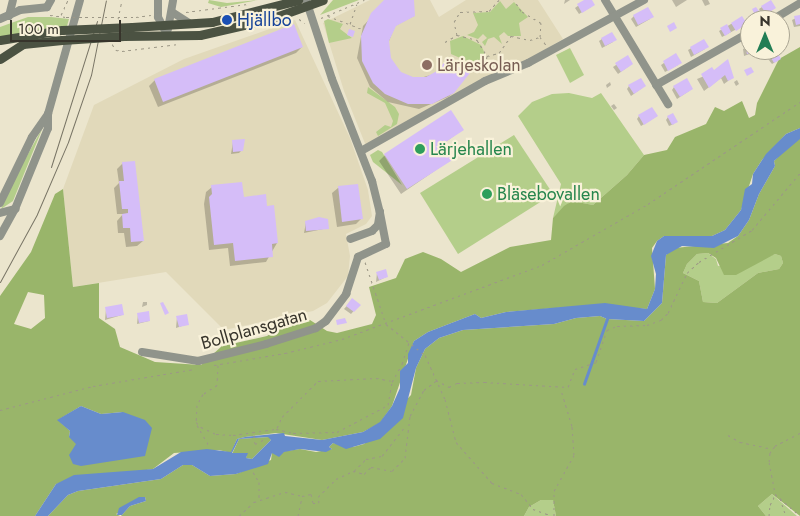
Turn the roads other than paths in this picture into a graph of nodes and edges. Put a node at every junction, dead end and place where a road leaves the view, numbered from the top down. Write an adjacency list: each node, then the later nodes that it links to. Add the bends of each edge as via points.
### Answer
1 (12, 0): 16 (street)
2 (51, 0): 12 (street, via 47,7)
3 (80, 0): 28 (street)
4 (173, 0): 14 (street)
5 (298, 0): 19 (main road, via 227,20)
6 (323, 0): 10 (main road)
7 (605, 0): 17 (street)
8 (644, 0): 17 (street)
9 (157, 1): 15 (street)
10 (307, 3): 22 (main road, via 215,32); 29 (street, via 332,79)
11 (800, 3): 13 (street)
12 (30, 4): 16 (street)
13 (788, 10)
14 (172, 12): 19 (street); 21 (street)
15 (158, 15): 20 (street); 21 (street)
16 (9, 16): 18 (street)
17 (616, 16): 26 (street); 29 (street, via 485,81)
18 (0, 19)
19 (189, 24): 21 (main road)
20 (148, 26): 21 (main road); 24 (main road, bridge, via 62,30)
21 (165, 26): 22 (street)
22 (167, 36): 25 (main road, bridge, via 23,44)
23 (740, 38): 26 (street)
24 (0, 40)
25 (0, 59)
26 (656, 85): 27 (street)
27 (668, 104)
28 (48, 114): 30 (street, via 39,124); 33 (street, via 48,128)
29 (361, 151): 34 (street)
30 (12, 175): 31 (street); 32 (street)
31 (0, 187)
32 (0, 203)
33 (15, 209): 35 (street); 36 (street)
34 (380, 212): 37 (street, via 378,224 372,231); 38 (street, Bollplansgatan, via 386,244 363,254 356,261 346,294 326,321 316,328 198,361)
35 (0, 213)
36 (0, 236)
37 (350, 239)
38 (142, 352)

